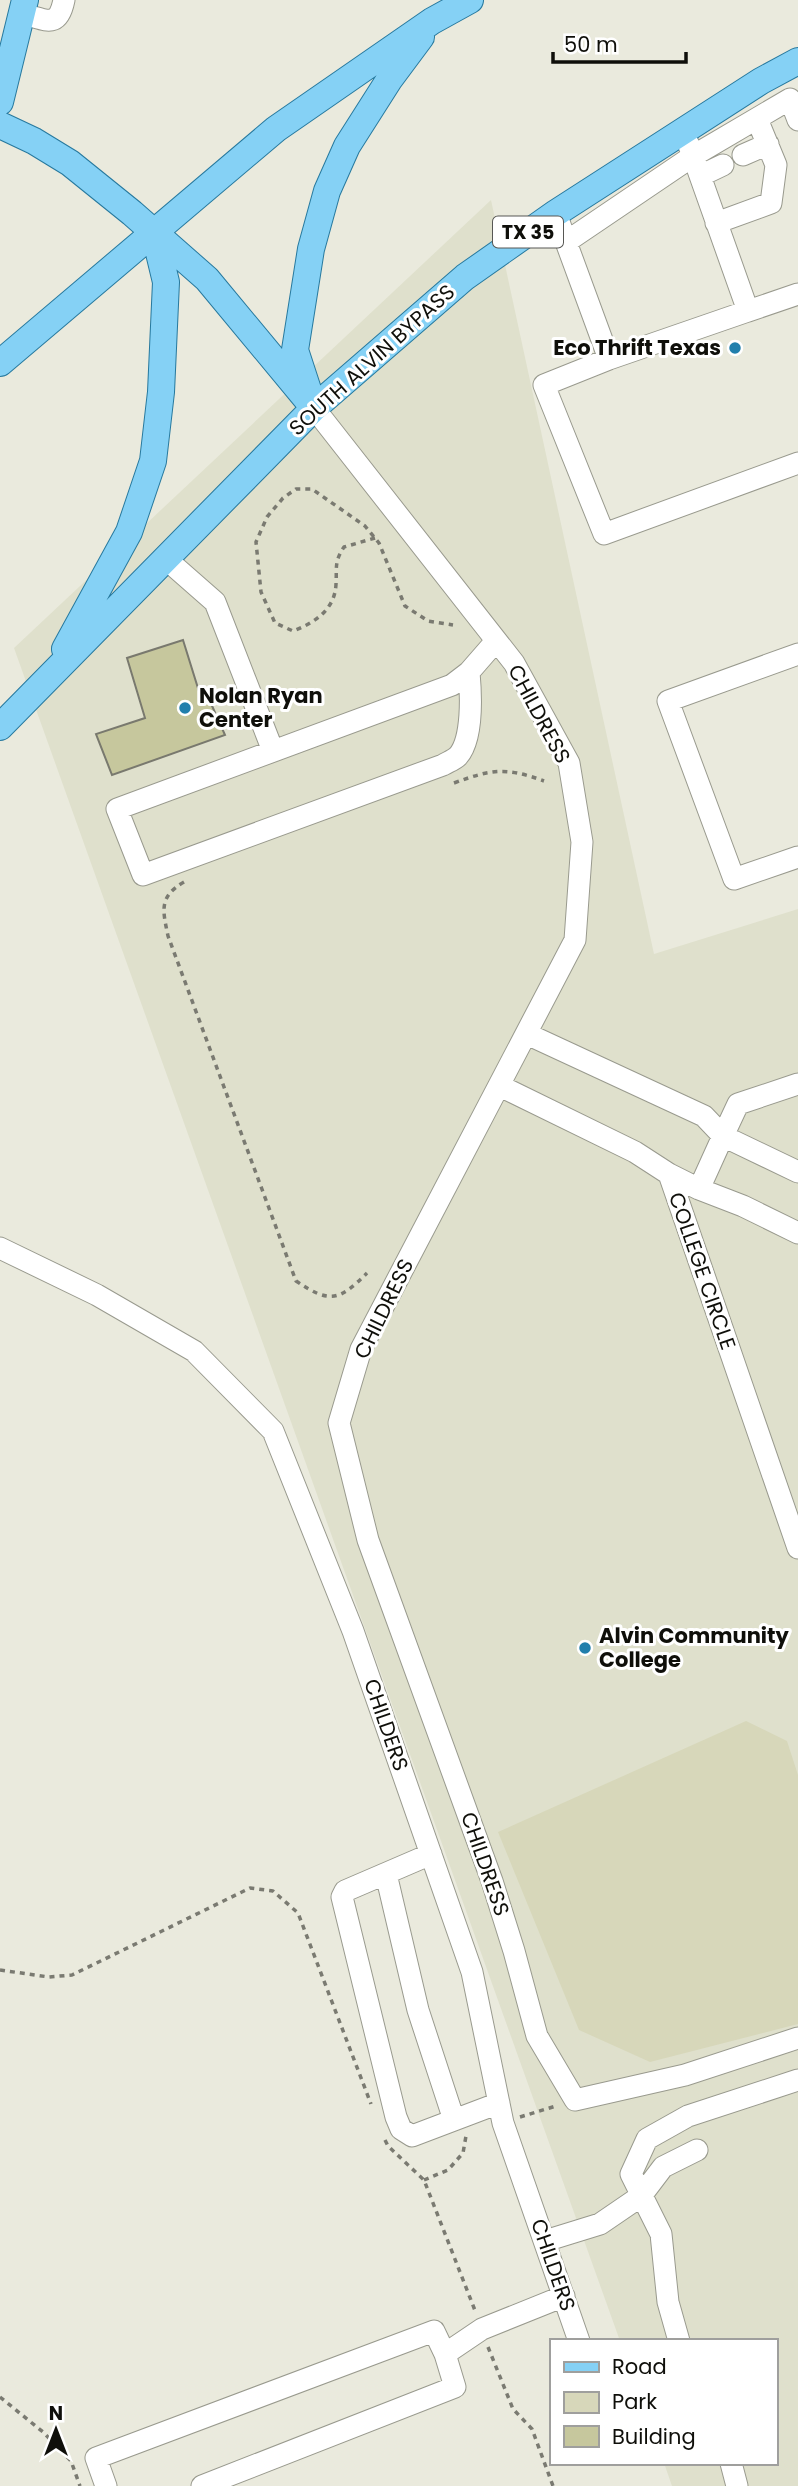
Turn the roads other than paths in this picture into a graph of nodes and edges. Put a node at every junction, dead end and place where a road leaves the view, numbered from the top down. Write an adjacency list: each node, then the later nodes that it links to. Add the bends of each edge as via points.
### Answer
1 (64, 0): 3 (street, via 61,13 53,20)
2 (470, 0): 4 (main road)
3 (23, 7): 6 (main road)
4 (432, 21): 17 (main road, via 276,129); 23 (main road, via 347,146 327,191 311,249 295,350)
5 (798, 61): 10 (main road, SOUTH ALVIN BYPASS / TX 35)
6 (0, 102)
7 (757, 119): 8 (street, via 790,99); 11 (street); 14 (street)
8 (798, 120)
9 (0, 125): 17 (main road, via 70,163)
10 (683, 131): 14 (street); 15 (main road, SOUTH ALVIN BYPASS / TX 35)
11 (768, 144): 12 (street); 16 (street, via 776,165 771,203)
12 (743, 155)
13 (723, 165): 14 (street)
14 (696, 166): 16 (street); 18 (street)
15 (556, 213): 18 (street); 23 (main road, SOUTH ALVIN BYPASS / TX 35, via 465,277)
16 (716, 223): 20 (street)
17 (154, 232): 22 (main road); 23 (main road, via 207,279); 29 (main road, via 166,282 153,461 129,532)
18 (566, 242): 21 (street)
19 (798, 294): 20 (street)
20 (748, 311): 21 (street)
21 (609, 359): 24 (street, via 544,386 604,534)
22 (0, 363)
23 (314, 408): 25 (main road, SOUTH ALVIN BYPASS / TX 35); 26 (street, CHILDRESS)
24 (798, 463)
25 (166, 559): 29 (main road, SOUTH ALVIN BYPASS / TX 35); 31 (street, via 215,602)
26 (496, 641): 28 (street); 33 (street, CHILDRESS, via 514,663 569,763 582,842 575,940)
27 (798, 654): 32 (street, via 668,701 734,879)
28 (469, 672): 31 (street, via 452,685); 31 (street, via 472,699 465,743 457,757 143,875 117,809)
29 (51, 675): 30 (main road, SOUTH ALVIN BYPASS / TX 35)
30 (0, 727)
31 (273, 751)
32 (798, 857)
33 (527, 1034): 35 (street, CHILDRESS); 36 (street, via 704,1116)
34 (798, 1084): 36 (street, via 738,1104)
35 (500, 1086): 38 (street, COLLEGE CIRCLE, via 635,1152); 45 (street, CHILDRESS, via 361,1349 339,1423 368,1540 492,1881 537,2036 575,2100 685,2075)
36 (723, 1136): 37 (street); 39 (street)
37 (798, 1172)
38 (669, 1174): 39 (street); 42 (street, COLLEGE CIRCLE)
39 (699, 1189): 40 (street)
40 (798, 1233)
41 (0, 1248): 43 (street, CHILDERS, via 97,1295 194,1351 273,1432 353,1631)
42 (798, 1548)
43 (431, 1854): 44 (street); 47 (street, CHILDERS, via 472,1972)
44 (386, 1874): 48 (street, via 418,2010); 48 (street, via 345,1891 342,1897 396,2117 401,2129 412,2136)
45 (798, 2038)
46 (798, 2080): 50 (street, via 688,2116 647,2139 631,2174)
47 (507, 2115): 48 (street); 51 (street, CHILDERS)
48 (454, 2120)
49 (697, 2150): 50 (street, via 663,2167)
50 (642, 2196): 51 (street, via 600,2224); 54 (street, via 661,2234 668,2302)
51 (545, 2241): 52 (street, CHILDERS)
52 (564, 2296): 53 (street, CHILDERS); 55 (street, via 482,2329)
53 (578, 2339)
54 (678, 2339)
55 (445, 2354): 57 (street, via 434,2331 96,2458); 58 (street, via 455,2387)
56 (731, 2465): 59 (street)
57 (106, 2486)
58 (202, 2486)
59 (737, 2486)

